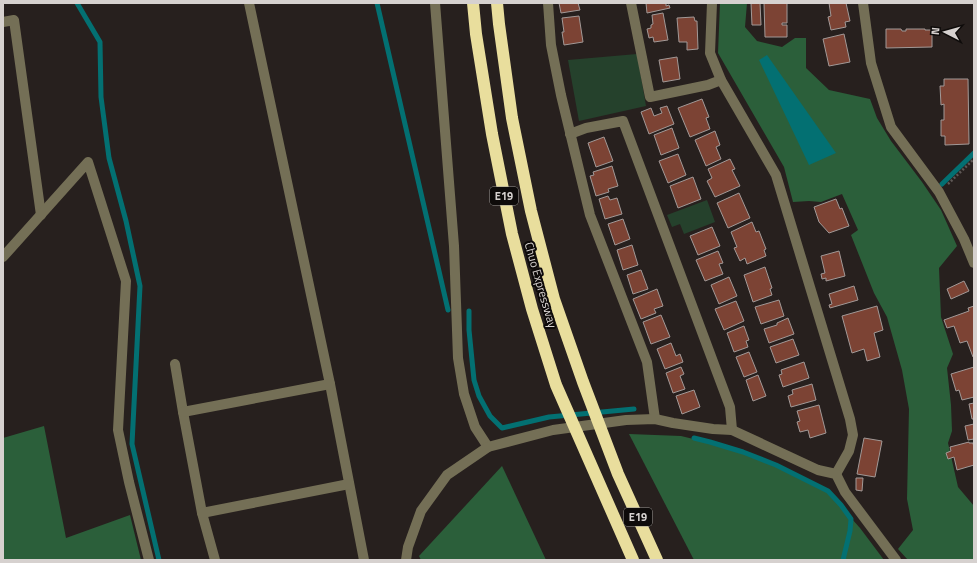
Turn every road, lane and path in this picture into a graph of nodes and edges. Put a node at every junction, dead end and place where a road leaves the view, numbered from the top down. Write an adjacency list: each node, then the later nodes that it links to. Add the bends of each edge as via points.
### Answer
1 (248, 3): 18 (street)
2 (435, 3): 22 (street, via 454,246 458,358 464,394 475,427)
3 (473, 3): 30 (highway, Chuo Expressway / E19, via 492,134 512,234 532,309 556,385)
4 (497, 3): 31 (highway, Chuo Expressway / E19, via 512,118 531,211 554,299 618,474)
5 (548, 3): 11 (street, via 551,44)
6 (631, 3): 10 (street, via 650,97)
7 (712, 3): 10 (street, via 710,53)
8 (863, 3): 13 (street, via 871,63 891,126)
9 (3, 22): 14 (street, via 14,20)
10 (722, 80): 23 (street, via 776,175 850,419 853,435)
11 (570, 134): 20 (street, via 590,215 647,362); 21 (street, via 586,128 623,121 730,407)
12 (974, 159): 13 (path)
13 (939, 192): 16 (street, via 964,238)
14 (41, 215): 15 (street); 26 (street, via 88,162 126,281 118,430)
15 (3, 256)
16 (974, 263)
17 (175, 364): 19 (street)
18 (330, 384): 19 (street); 24 (street)
19 (183, 412): 25 (street)
20 (656, 419): 21 (street); 22 (street, via 626,420 553,430)
21 (732, 430): 23 (street, via 818,470)
22 (488, 447): 29 (street, via 447,475 421,511)
23 (836, 474): 32 (street, via 845,492)
24 (349, 484): 25 (street); 28 (street)
25 (202, 513): 27 (street)
26 (149, 560)
27 (215, 560)
28 (364, 560)
29 (406, 560)
30 (633, 560)
31 (657, 560)
32 (896, 560)

